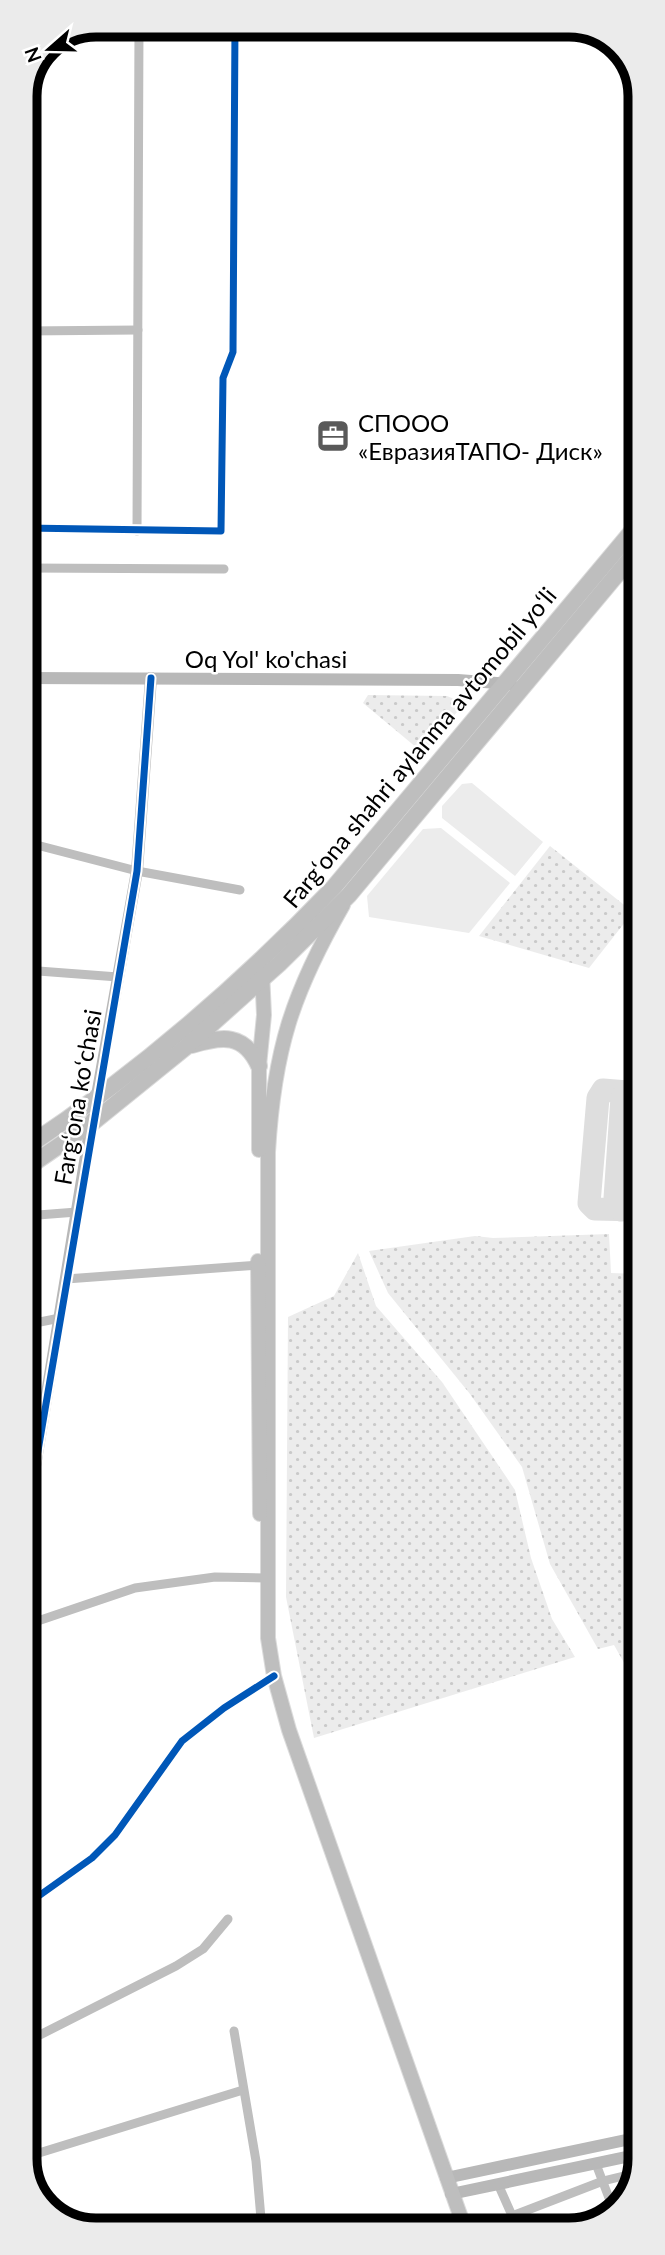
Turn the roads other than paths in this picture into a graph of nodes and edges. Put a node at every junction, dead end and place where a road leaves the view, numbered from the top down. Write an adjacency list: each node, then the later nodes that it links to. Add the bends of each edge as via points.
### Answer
1 (139, 37): 3 (street)
2 (235, 37): 6 (street, via 233,352 223,377 221,531)
3 (138, 330): 4 (street); 6 (street)
4 (37, 331)
5 (37, 528): 6 (street)
6 (137, 531)
7 (628, 537): 13 (highway, Fargʻona shahri aylanma avtomobil yoʻli)
8 (628, 560): 13 (highway, Fargʻona shahri aylanma avtomobil yoʻli)
9 (37, 568): 10 (street)
10 (223, 569)
11 (37, 678): 12 (street, Oq Yol' ko'chasi)
12 (151, 678): 13 (street, Oq Yol' ko'chasi); 15 (street, Fargʻona koʻchasi)
13 (514, 686): 17 (highway, Fargʻona shahri aylanma avtomobil yoʻli); 18 (highway, Fargʻona shahri aylanma avtomobil yoʻli, via 334,887)
14 (37, 845): 15 (street)
15 (137, 871): 16 (street); 20 (street, Fargʻona koʻchasi)
16 (240, 890)
17 (349, 895): 21 (highway, Fargʻona shahri aylanma avtomobil yoʻli); 37 (main road, via 312,959 284,1033 271,1093)
18 (259, 960): 21 (main road); 24 (highway, Fargʻona shahri aylanma avtomobil yoʻli, via 243,979)
19 (37, 971): 20 (street)
20 (118, 976): 24 (street, Fargʻona koʻchasi)
21 (264, 978): 22 (highway, Fargʻona shahri aylanma avtomobil yoʻli); 23 (main road)
22 (186, 1047): 23 (highway, via 230,1037 253,1053); 25 (highway, Fargʻona shahri aylanma avtomobil yoʻli)
23 (259, 1066): 30 (main road)
24 (97, 1097): 25 (street, Fargʻona koʻchasi); 26 (highway, Fargʻona shahri aylanma avtomobil yoʻli)
25 (92, 1123): 27 (highway, Fargʻona shahri aylanma avtomobil yoʻli); 28 (street, Fargʻona koʻchasi)
26 (37, 1140)
27 (37, 1161)
28 (77, 1212): 29 (street); 31 (street, Fargʻona koʻchasi)
29 (37, 1215)
30 (258, 1265): 31 (street); 37 (main road, via 258,1491)
31 (66, 1279): 32 (street, Fargʻona koʻchasi)
32 (60, 1318): 33 (street); 34 (street, Fargʻona koʻchasi)
33 (37, 1323)
34 (43, 1417): 35 (street); 36 (street, Fargʻona koʻchasi)
35 (37, 1418)
36 (37, 1454)
37 (266, 1578): 38 (street, via 215,1577 135,1588); 39 (main road)
38 (37, 1621)
39 (274, 1676): 40 (street, via 182,1741 115,1835 92,1858); 50 (main road)
40 (37, 1897)
41 (228, 1919): 43 (street, via 203,1949 176,1966)
42 (234, 2031): 44 (street)
43 (37, 2036)
44 (243, 2090): 46 (street); 56 (street)
45 (628, 2140): 50 (street)
46 (37, 2154)
47 (628, 2157): 48 (street)
48 (596, 2164): 51 (street); 52 (street)
49 (626, 2175): 51 (street)
50 (446, 2178): 53 (main road)
51 (603, 2181): 54 (street); 55 (street)
52 (498, 2184): 53 (street); 55 (street)
53 (451, 2194): 57 (main road)
54 (611, 2201)
55 (512, 2216)
56 (261, 2218)
57 (460, 2218)

